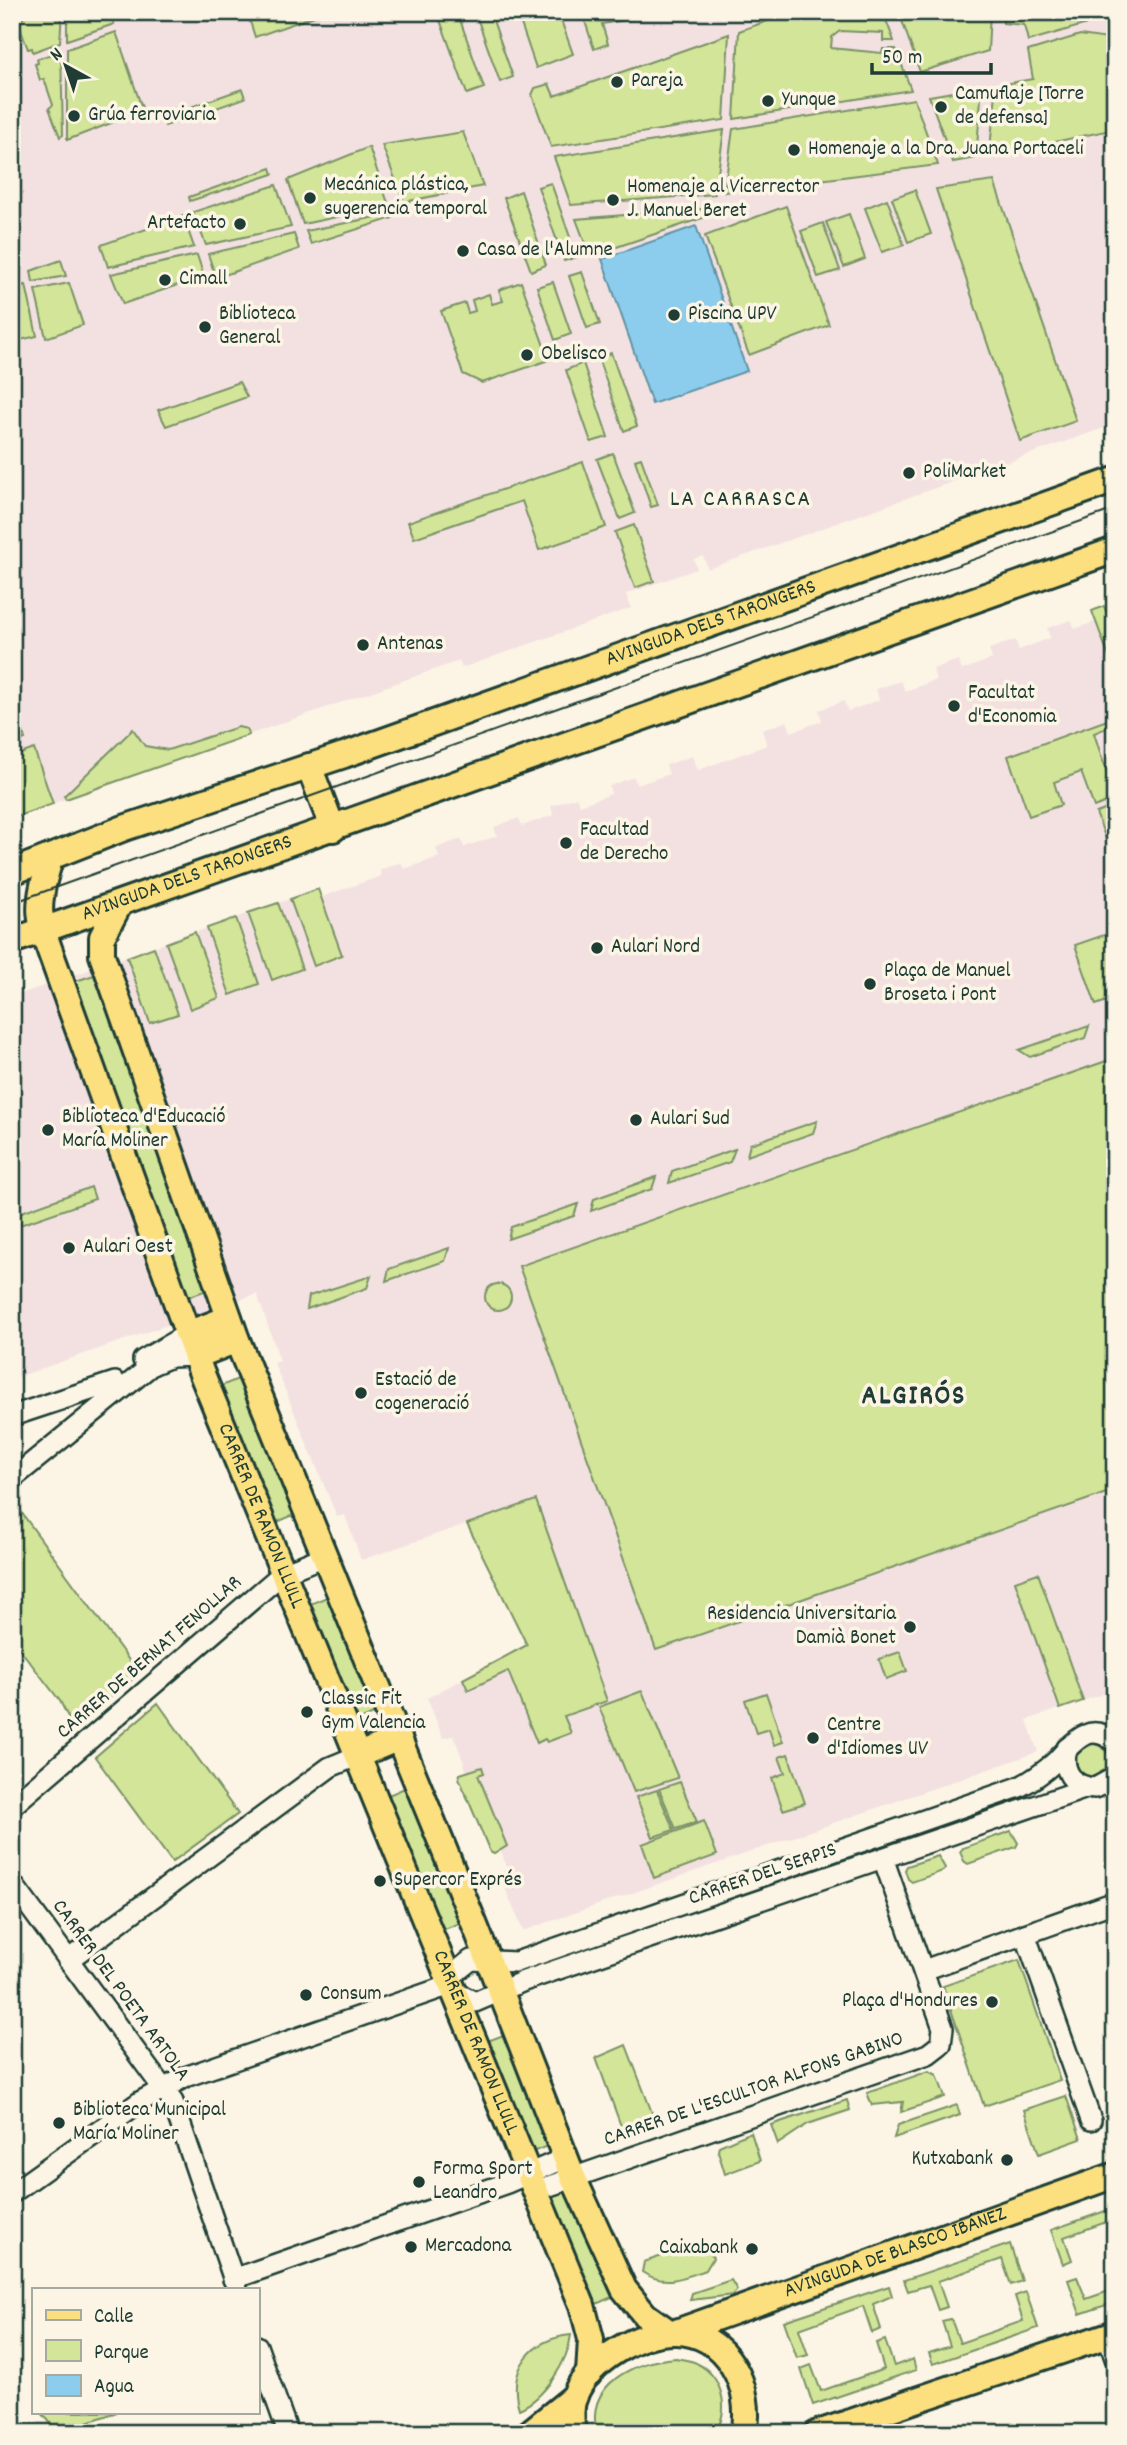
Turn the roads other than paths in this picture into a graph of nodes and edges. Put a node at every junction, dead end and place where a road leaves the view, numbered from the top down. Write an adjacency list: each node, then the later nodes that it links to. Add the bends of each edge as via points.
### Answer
1 (1115, 480): 3 (main road, AVINGUDA DELS TARONGERS)
2 (1115, 550): 4 (main road, AVINGUDA DELS TARONGERS)
3 (309, 766): 4 (main road); 5 (main road, AVINGUDA DELS TARONGERS)
4 (333, 829): 7 (main road, AVINGUDA DELS TARONGERS)
5 (51, 857): 6 (main road, AVINGUDA DELS TARONGERS); 8 (main road, via 38,901)
6 (12, 872)
7 (119, 905): 8 (main road, AVINGUDA DELS TARONGERS); 10 (main road, CARRER DE RAMON LLULL, via 102,937 102,955)
8 (43, 931): 9 (main road, AVINGUDA DELS TARONGERS); 11 (main road, CARRER DE RAMON LLULL)
9 (12, 941)
10 (233, 1329): 11 (main road); 16 (main road, CARRER DE RAMON LLULL)
11 (191, 1345): 12 (street, via 161,1347); 15 (street, via 160,1360); 17 (main road, CARRER DE RAMON LLULL)
12 (115, 1382): 13 (street); 14 (street)
13 (12, 1416)
14 (12, 1465)
15 (12, 1479)
16 (325, 1556): 17 (street, CARRER DE BERNAT FENOLLAR); 18 (main road, CARRER DE RAMON LLULL)
17 (284, 1573): 21 (main road, CARRER DE RAMON LLULL); 24 (street, CARRER DE BERNAT FENOLLAR)
18 (399, 1738): 21 (main road); 29 (main road, CARRER DE RAMON LLULL)
19 (1112, 1739): 20 (street, CARRER DEL SERPIS, via 1098,1733 1081,1735)
20 (1067, 1748): 23 (street, via 1067,1773); 29 (street, CARRER DEL SERPIS, via 1019,1787 516,1962)
21 (359, 1755): 30 (street, via 330,1767); 32 (main road, CARRER DE RAMON LLULL)
22 (1115, 1777): 23 (street, CARRER DEL SERPIS, via 1103,1786)
23 (1087, 1788): 25 (street, CARRER DEL SERPIS)
24 (12, 1806)
25 (883, 1858): 31 (street); 33 (street, CARRER DEL SERPIS)
26 (12, 1883): 30 (street, CARRER DEL POETA ARTOLA)
27 (1115, 1902): 28 (street)
28 (1025, 1934): 31 (street); 35 (street)
29 (486, 1958): 32 (street, CARRER DEL SERPIS, via 471,1960); 33 (main road, CARRER DE RAMON LLULL)
30 (68, 1960): 34 (street, CARRER DEL POETA ARTOLA)
31 (924, 1970): 36 (street, CARRER DE L'ESCULTOR ALFONS GABINO, via 944,2038 928,2054)
32 (453, 1985): 33 (street, CARRER DEL SERPIS, via 475,2002); 34 (street, CARRER DEL SERPIS); 38 (main road, CARRER DE RAMON LLULL)
33 (500, 1993): 36 (main road, CARRER DE RAMON LLULL)
34 (162, 2088): 39 (street, CARRER DEL SERPIS); 40 (street, CARRER DEL POETA ARTOLA, via 173,2102)
35 (1091, 2120)
36 (569, 2168): 38 (street, CARRER DE L'ESCULTOR ALFONS GABINO); 41 (main road, CARRER DE RAMON LLULL, via 624,2289 645,2315)
37 (1115, 2175): 41 (main road, AVINGUDA DE BLASCO IBÁÑEZ)
38 (532, 2182): 40 (street, CARRER DE L'ESCULTOR ALFONS GABINO, via 507,2183); 44 (main road, CARRER DE RAMON LLULL, via 587,2319 592,2350)
39 (12, 2193)
40 (235, 2284)
41 (673, 2332): 44 (main road, AVINGUDA DE BLASCO IBÁÑEZ, via 638,2341); 49 (main road, via 707,2340 736,2369 748,2410)
42 (1112, 2342): 50 (main road)
43 (259, 2352): 46 (street)
44 (589, 2374): 45 (main road)
45 (575, 2396): 47 (main road); 48 (main road)
46 (288, 2433)
47 (530, 2433)
48 (573, 2433)
49 (744, 2433)
50 (817, 2433)

